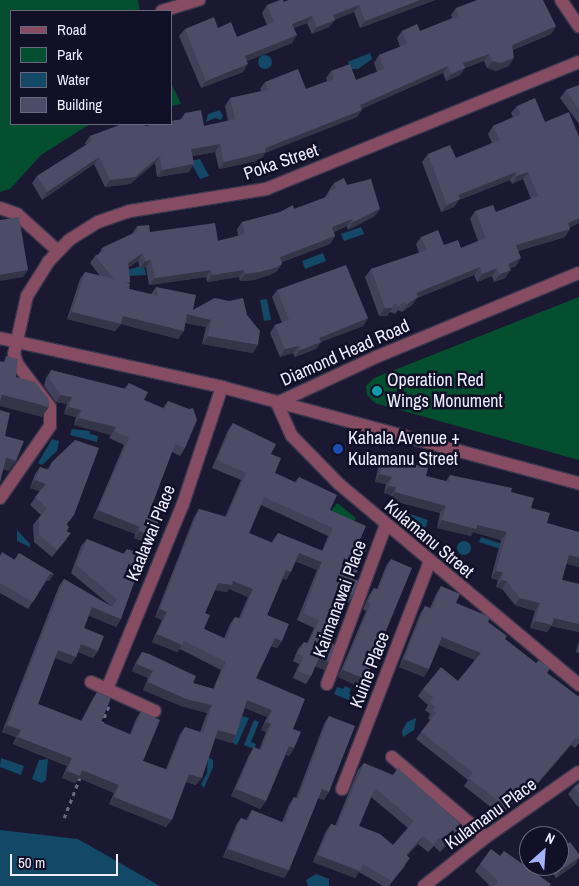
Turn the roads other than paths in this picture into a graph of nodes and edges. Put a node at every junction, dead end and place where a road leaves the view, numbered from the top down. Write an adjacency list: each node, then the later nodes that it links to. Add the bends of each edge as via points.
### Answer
1 (199, 0): 3 (street)
2 (562, 0): 4 (street)
3 (165, 10)
4 (579, 28)
5 (579, 62): 7 (street, Poka Street, via 266,189 113,216 83,230)
6 (0, 208): 7 (street, via 17,214)
7 (58, 251): 10 (street, Poka Street, via 27,296)
8 (579, 273): 12 (street, Diamond Head Road, via 376,357)
9 (0, 338): 10 (street, Diamond Head Road)
10 (16, 341): 11 (street, Diamond Head Road); 14 (street, via 16,360 50,407 52,420 48,431)
11 (222, 387): 12 (street, Diamond Head Road); 20 (street, Kaalawai Place, via 183,504)
12 (277, 403): 13 (street); 15 (street, Kulamanu Street, via 292,436 302,449)
13 (579, 483)
14 (0, 498)
15 (385, 526): 16 (street, Kulamanu Street); 18 (street, Kaimanawai Place)
16 (429, 563): 19 (street, Kulamanu Street); 24 (street, Kuine Place)
17 (91, 682): 20 (street)
18 (327, 684)
19 (579, 685)
20 (111, 690): 21 (street)
21 (155, 711)
22 (392, 758): 25 (street)
23 (579, 772): 25 (street, Kulamanu Place)
24 (342, 789)
25 (486, 837): 26 (street, Kulamanu Place)
26 (424, 886)

